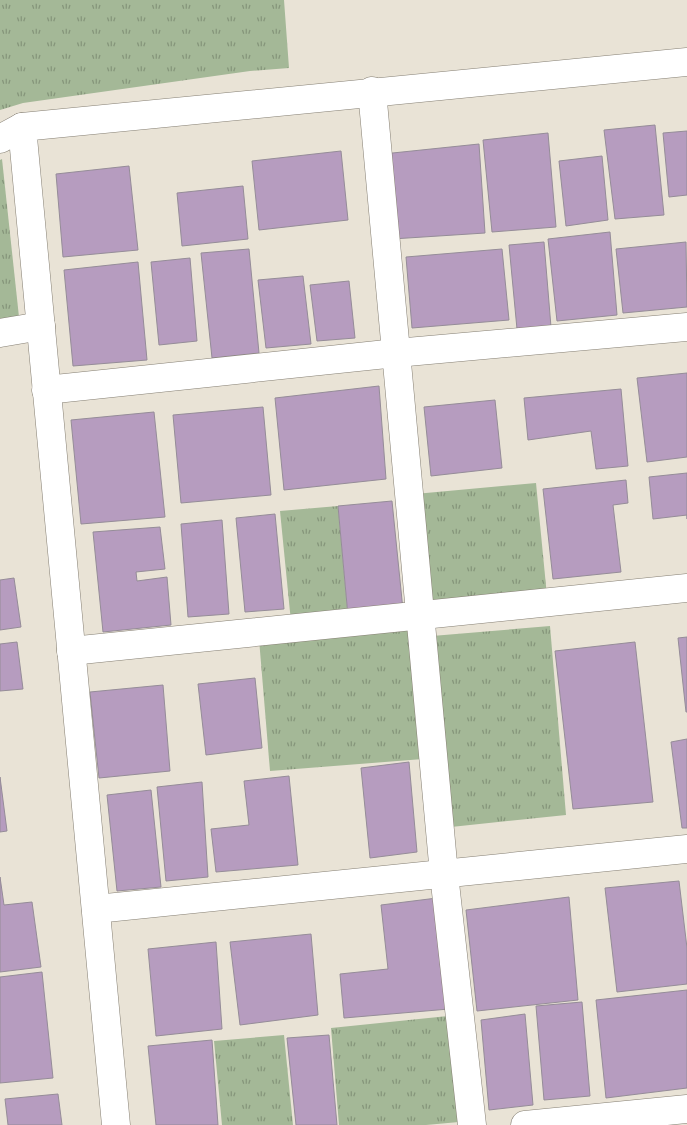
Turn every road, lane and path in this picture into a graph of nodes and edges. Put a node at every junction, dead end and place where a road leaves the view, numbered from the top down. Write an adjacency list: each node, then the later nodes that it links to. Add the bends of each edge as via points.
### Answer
1 (687, 62): 2 (street)
2 (372, 91): 3 (street); 7 (street)
3 (11, 133): 4 (street)
4 (41, 326): 6 (street); 8 (street)
5 (687, 327): 7 (street)
6 (0, 333)
7 (396, 353): 8 (street); 10 (street)
8 (46, 390): 11 (street)
9 (687, 588): 10 (street)
10 (420, 615): 11 (street); 13 (street)
11 (72, 651): 14 (street)
12 (687, 849): 13 (street)
13 (444, 874): 14 (street); 17 (street)
14 (96, 909): 16 (street)
15 (687, 1109): 18 (street)
16 (116, 1125)
17 (472, 1125)
18 (524, 1125)

